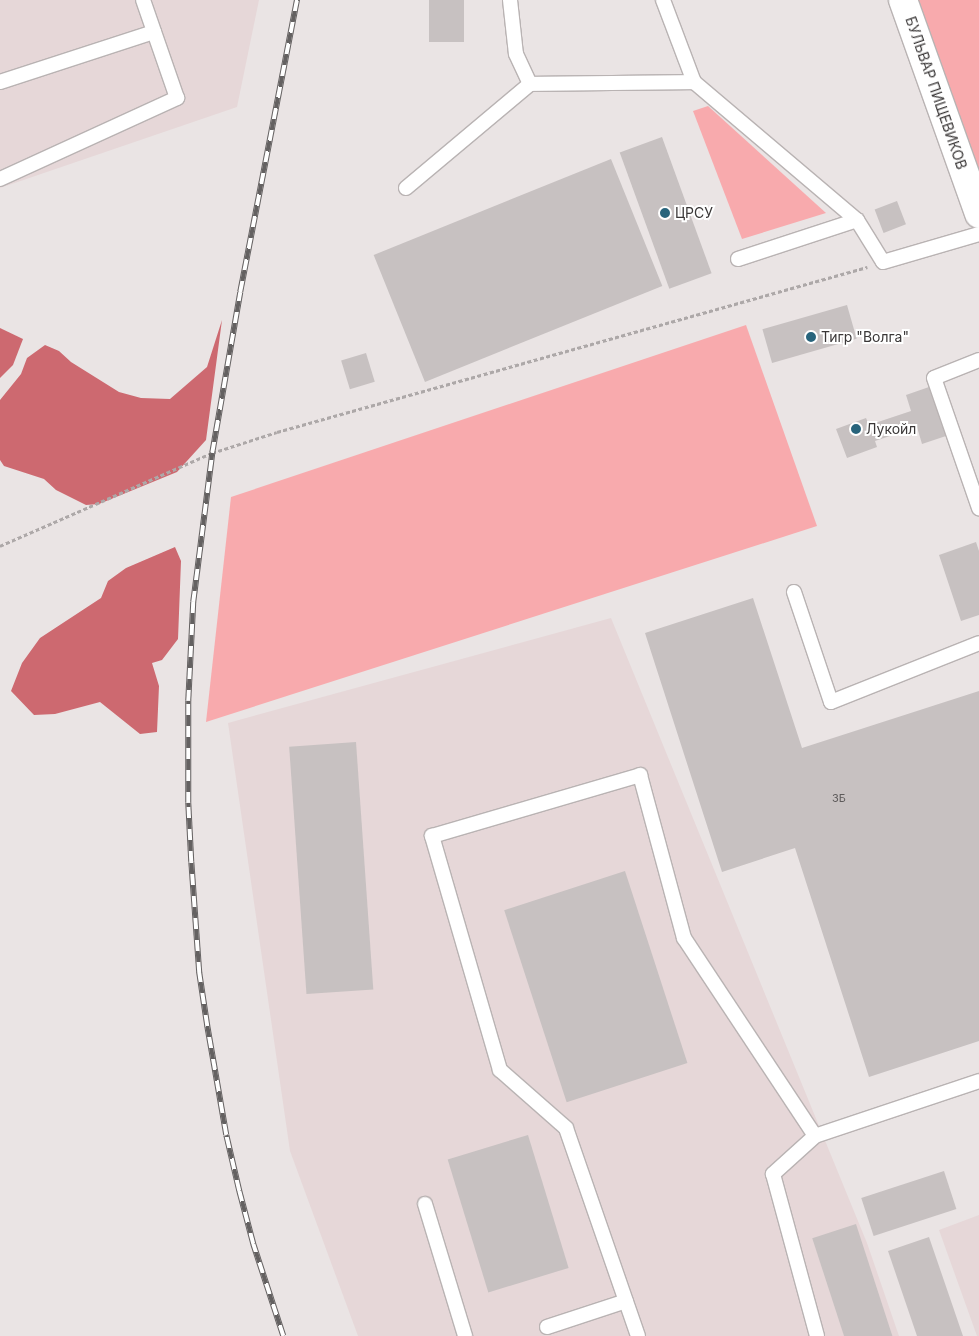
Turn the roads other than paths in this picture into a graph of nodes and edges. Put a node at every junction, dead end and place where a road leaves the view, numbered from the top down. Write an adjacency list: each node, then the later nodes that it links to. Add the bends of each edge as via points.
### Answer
1 (143, 0): 5 (lane)
2 (510, 0): 8 (lane, via 516,54)
3 (663, 0): 7 (lane)
4 (903, 0): 11 (main road, БУЛЬВАР ПИЩЕВИКОВ)
5 (154, 32): 6 (lane); 9 (lane, via 177,98)
6 (0, 82)
7 (694, 82): 8 (lane); 12 (lane)
8 (530, 84): 10 (lane)
9 (1, 174)
10 (406, 188)
11 (979, 214)
12 (857, 220): 13 (lane, via 883,262); 14 (lane)
13 (979, 234)
14 (738, 259)
15 (979, 360): 16 (lane, via 934,378)
16 (979, 508)
17 (794, 592): 18 (lane, via 831,702)
18 (979, 643)
19 (979, 1081): 20 (lane)
20 (815, 1136): 22 (lane, via 684,938 640,775 432,836 500,1070 566,1128); 26 (lane, via 773,1174)
21 (425, 1204): 24 (lane)
22 (626, 1301): 23 (lane); 25 (lane)
23 (547, 1327)
24 (465, 1336)
25 (638, 1336)
26 (817, 1336)

